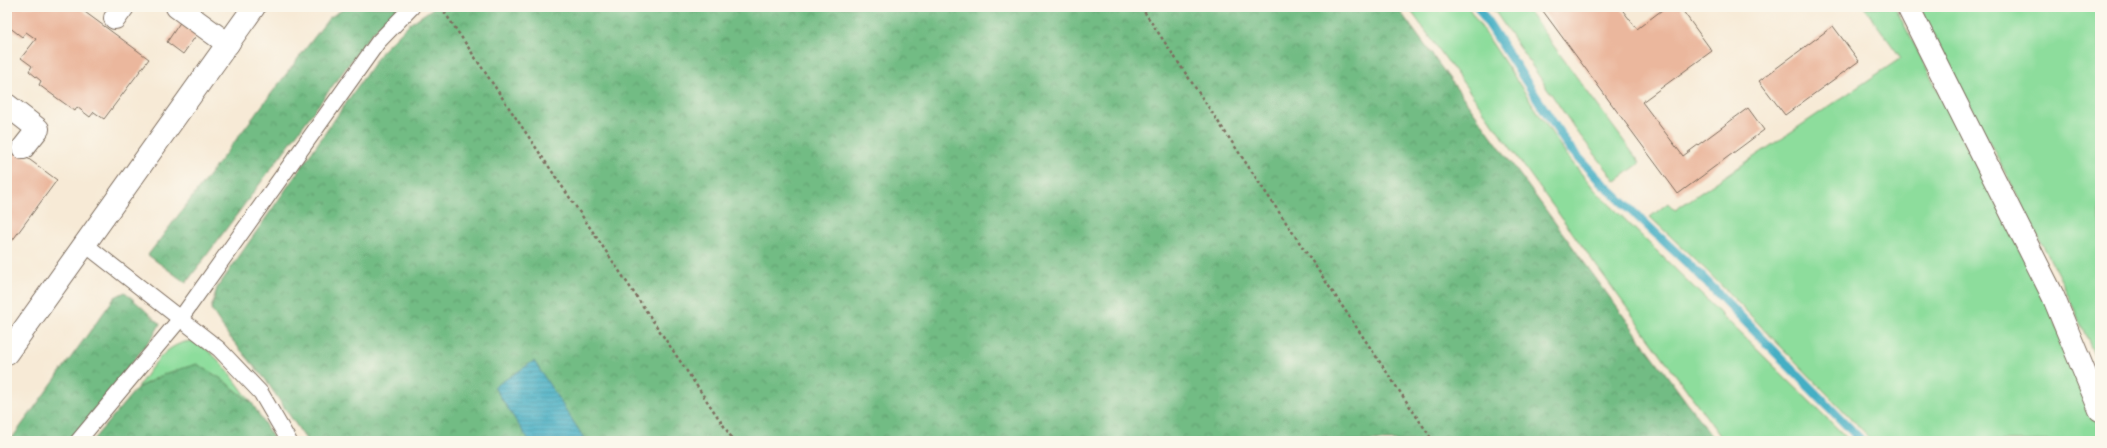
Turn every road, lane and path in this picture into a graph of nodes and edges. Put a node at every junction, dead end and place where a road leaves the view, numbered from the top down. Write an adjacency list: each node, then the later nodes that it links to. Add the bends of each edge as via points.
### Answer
1 (177, 7): 7 (street)
2 (254, 7): 7 (street)
3 (412, 7): 11 (lane, via 378,42)
4 (441, 7): 16 (path)
5 (1142, 7): 17 (path)
6 (1908, 7): 13 (street, via 2053,296)
7 (228, 44): 10 (street)
8 (7, 105): 9 (street, via 38,129)
9 (23, 148)
10 (86, 245): 11 (lane); 12 (street)
11 (180, 319): 14 (lane); 15 (lane, via 219,349 261,393)
12 (7, 354)
13 (2100, 410)
14 (78, 441)
15 (289, 441)
16 (734, 441)
17 (1433, 441)

